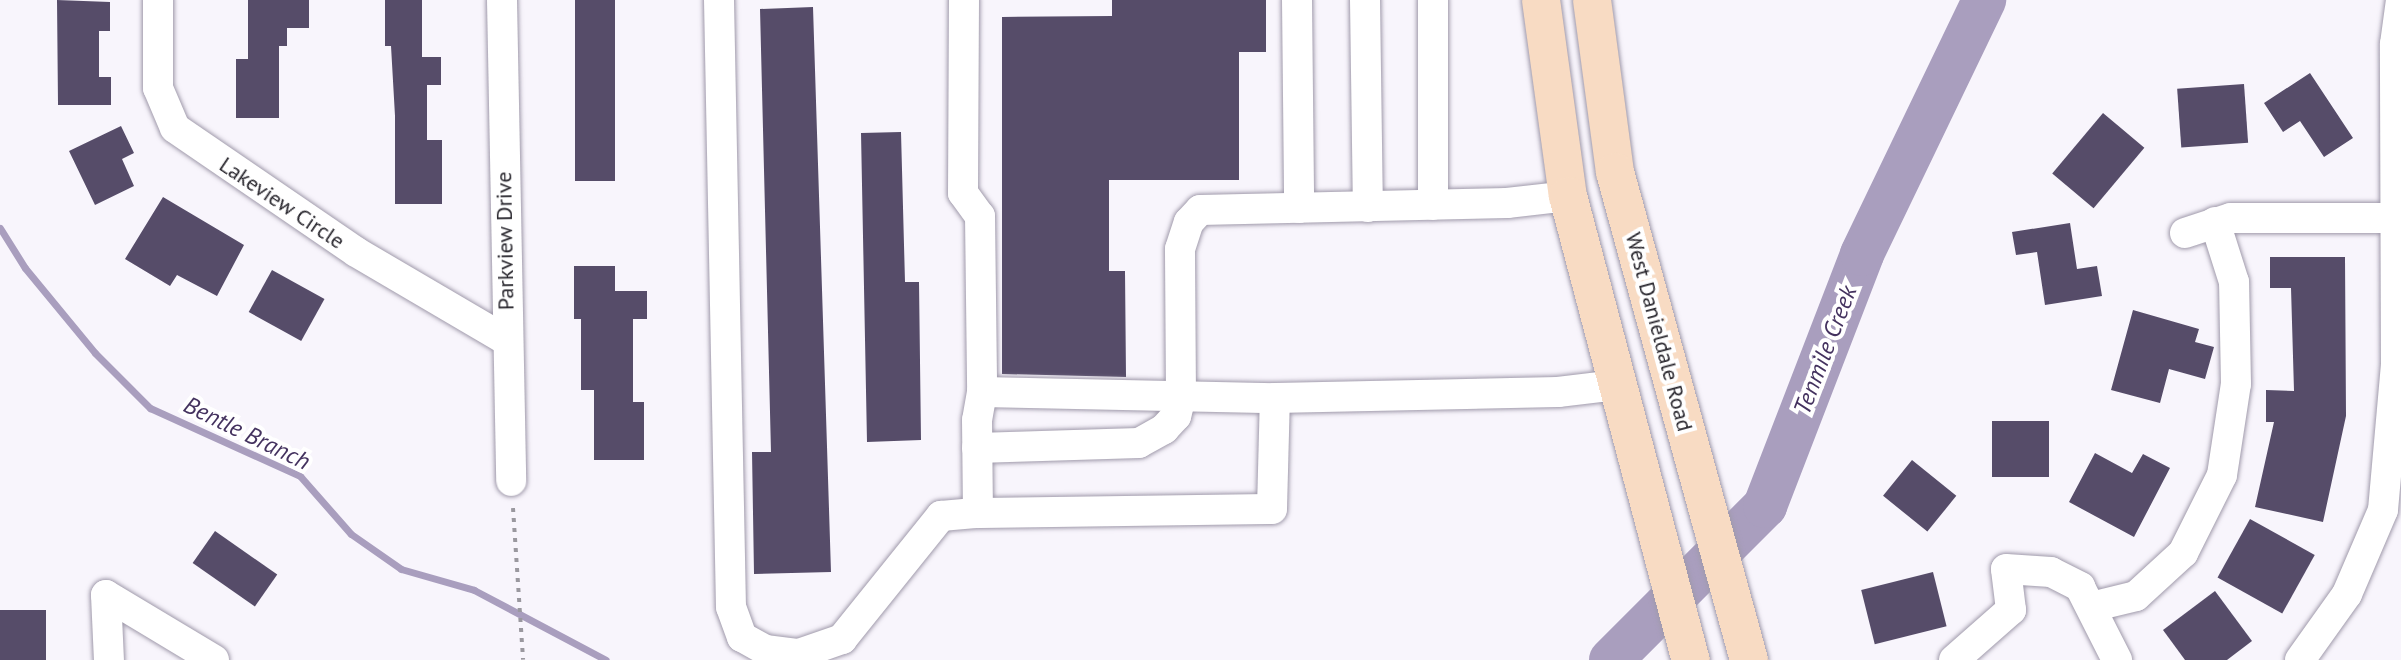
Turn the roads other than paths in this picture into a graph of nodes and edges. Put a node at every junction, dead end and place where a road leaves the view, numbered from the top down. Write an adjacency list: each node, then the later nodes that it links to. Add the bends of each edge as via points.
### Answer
1 (158, 0): 19 (street, Lakeview Circle, via 158,88 175,128 356,252)
2 (502, 0): 19 (street, Parkview Drive)
3 (719, 0): 26 (street, via 731,607 742,637 765,650 799,654 842,639 941,516)
4 (964, 0): 21 (street, via 963,193 980,216)
5 (1297, 0): 15 (street)
6 (1365, 0): 14 (street)
7 (1433, 0): 13 (street)
8 (1541, 0): 12 (main road)
9 (1592, 0): 31 (main road, West Danieldale Road, via 1615,172)
10 (2401, 0): 11 (street)
11 (2398, 42): 16 (street)
12 (1568, 196): 13 (street); 20 (main road)
13 (1433, 205): 14 (street)
14 (1368, 207): 15 (street)
15 (1299, 208): 22 (street, via 1200,210 1189,222 1180,249)
16 (2399, 218): 17 (street, via 2260,216); 34 (street, via 2396,365 2383,510 2347,594)
17 (2215, 222): 18 (street); 27 (street, via 2234,282 2236,384 2222,475 2183,553 2136,596)
18 (2185, 233)
19 (506, 340): 25 (street, Parkview Drive)
20 (1617, 385): 23 (street, via 1558,392); 30 (main road)
21 (982, 392): 22 (street); 24 (street)
22 (1181, 397): 23 (street); 24 (street, via 1176,416 1139,443)
23 (1275, 398): 26 (street, via 1272,509)
24 (977, 448): 26 (street)
25 (511, 481)
26 (978, 513)
27 (2091, 607): 32 (street, via 2066,577 2006,569 2011,610); 33 (street)
28 (109, 660): 29 (street, via 106,595)
29 (214, 660)
30 (1691, 660)
31 (1749, 660)
32 (1954, 660)
33 (2117, 660)
34 (2300, 660)

